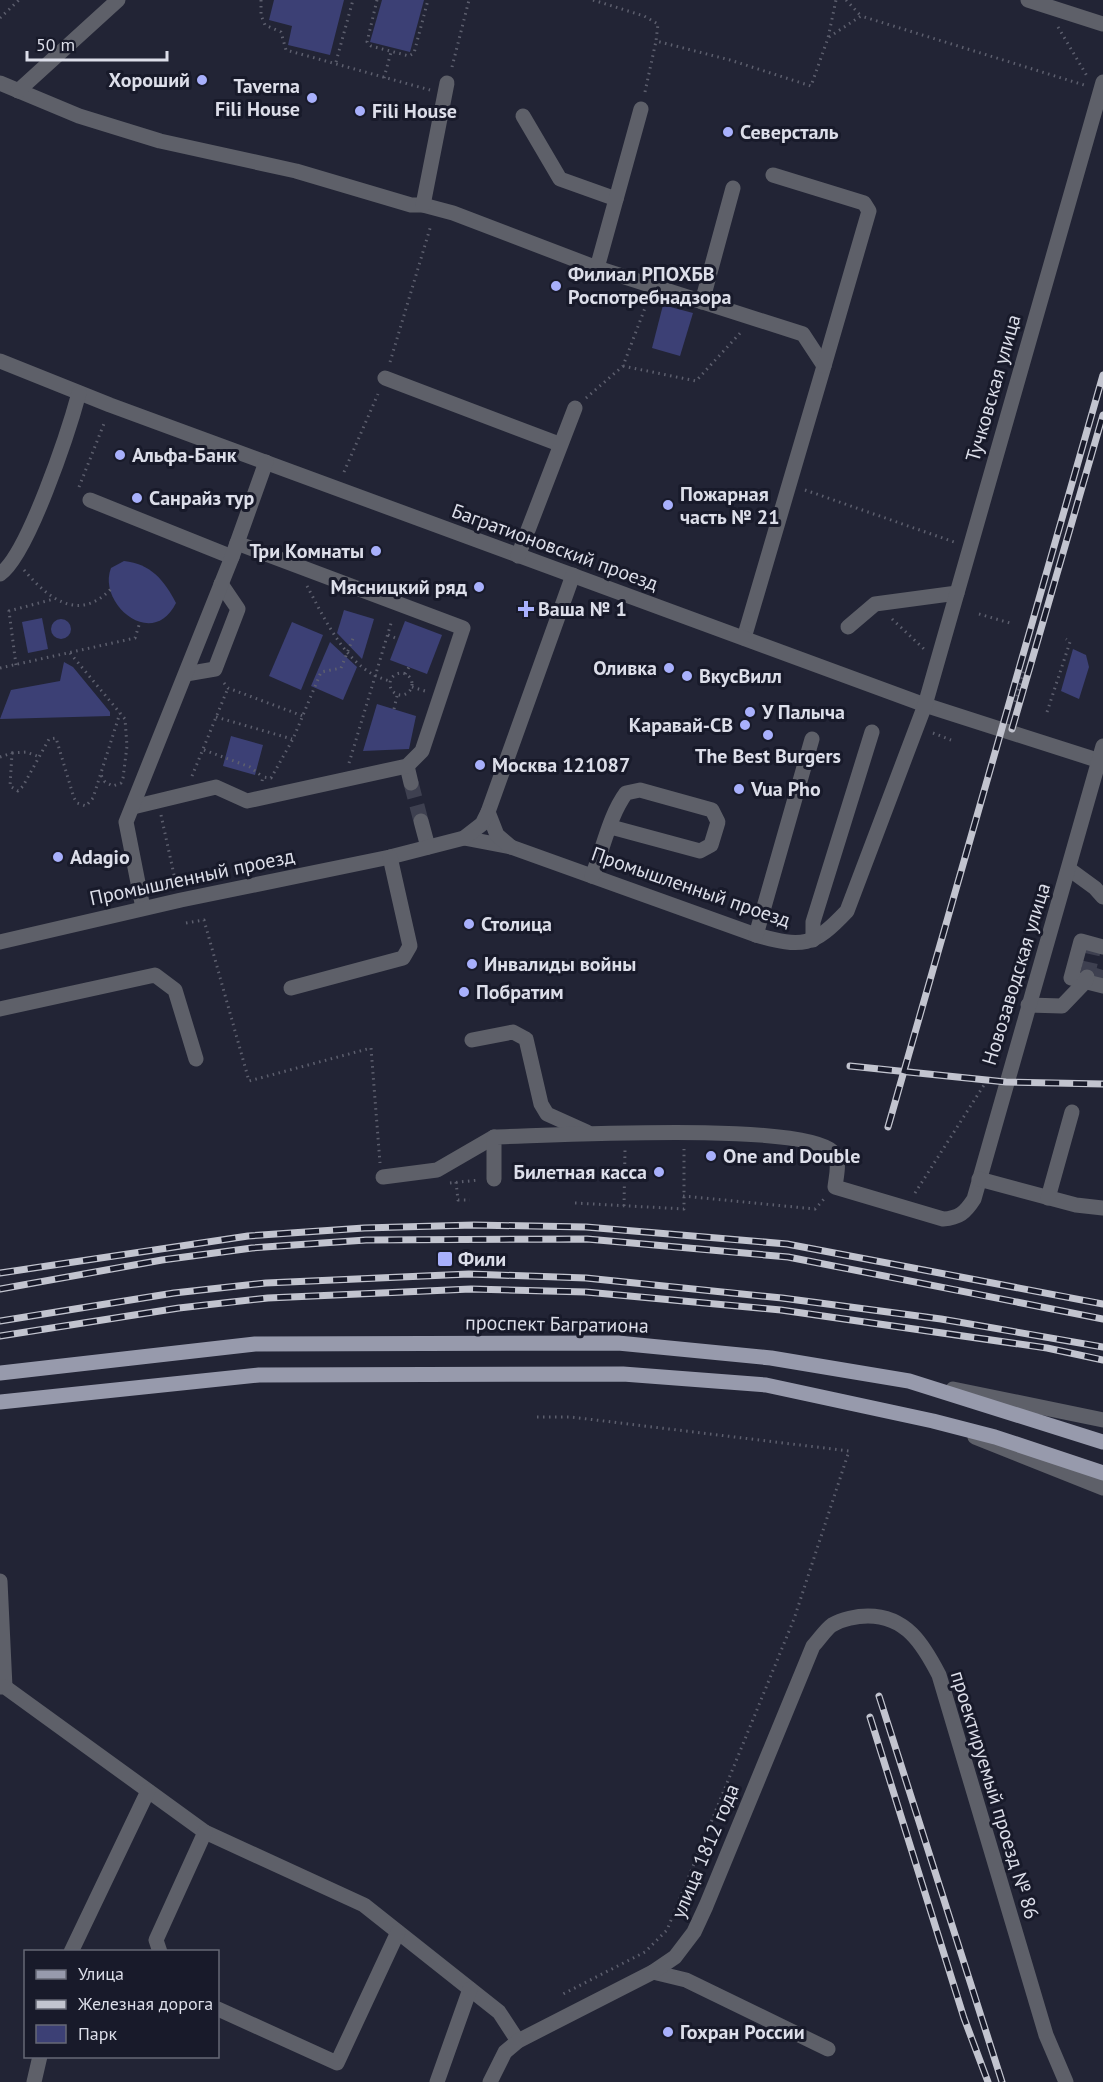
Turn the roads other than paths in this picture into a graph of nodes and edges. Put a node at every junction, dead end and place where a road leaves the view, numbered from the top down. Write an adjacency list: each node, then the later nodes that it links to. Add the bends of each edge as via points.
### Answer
1 (118, 0): 7 (street)
2 (1028, 0): 3 (street)
3 (1103, 24)
4 (0, 83): 7 (street)
5 (1101, 88): 29 (street, Тучковская улица)
6 (447, 89): 13 (street)
7 (18, 91): 13 (street, via 79,116 160,141 296,171)
8 (641, 109): 12 (street)
9 (523, 116): 12 (street, via 560,179)
10 (773, 175): 17 (street, via 864,203 869,212)
11 (733, 188): 15 (street)
12 (616, 199): 14 (street)
13 (429, 207): 14 (street)
14 (597, 268): 15 (street)
15 (702, 302): 17 (street, via 803,334)
16 (0, 361): 19 (street, Багратионовский проезд)
17 (824, 366): 31 (street)
18 (385, 378): 21 (street)
19 (79, 393): 22 (street, Багратионовский проезд); 26 (street, via 28,534 15,559)
20 (575, 408): 21 (street)
21 (559, 444): 25 (street)
22 (266, 462): 24 (street); 25 (street, Багратионовский проезд)
23 (90, 500): 24 (street)
24 (235, 550): 28 (street); 38 (street, via 295,565 463,628 422,752)
25 (518, 556): 27 (street, Багратионовский проезд)
26 (0, 574)
27 (573, 576): 31 (street, Багратионовский проезд); 41 (street, Промышленный проезд)
28 (221, 584): 32 (street); 32 (street, via 238,609 215,669)
29 (957, 593): 30 (street, via 875,604); 33 (street, Тучковская улица)
30 (848, 627)
31 (744, 638): 33 (street, Багратионовский проезд)
32 (186, 674): 40 (street)
33 (925, 705): 37 (street, Багратионовский проезд); 53 (street, Промышленный проезд, via 847,911 825,934)
34 (872, 732): 53 (street, via 813,922)
35 (812, 739): 52 (street)
36 (1103, 746): 37 (street, Новозаводская улица)
37 (1101, 762): 48 (street, Новозаводская улица)
38 (407, 766): 39 (street); 40 (street, via 247,801 216,787)
39 (411, 783)
40 (133, 807): 51 (street, via 126,822)
41 (488, 812): 44 (street, Промышленный проезд, via 482,824); 46 (street, via 498,835)
42 (421, 821): 45 (street)
43 (611, 827): 43 (street, via 626,793 640,790 712,810 718,822 711,845 700,851); 49 (street)
44 (464, 838): 45 (street, Промышленный проезд); 46 (street, Промышленный проезд)
45 (428, 847): 47 (street, Промышленный проезд)
46 (511, 847): 49 (street, Промышленный проезд)
47 (390, 856): 51 (street, Промышленный проезд); 57 (street, via 410,946 408,953 403,958)
48 (1069, 869): 50 (street); 58 (street, Новозаводская улица)
49 (592, 876): 52 (street, Промышленный проезд)
50 (1103, 897)
51 (143, 908): 54 (street, Промышленный проезд)
52 (756, 935): 53 (street, Промышленный проезд, via 789,944)
53 (813, 940)
54 (0, 942)
55 (1097, 948): 56 (street, via 1081,941 1071,978)
56 (1095, 982): 58 (street, via 1062,1006)
57 (291, 988)
58 (1028, 1005): 67 (street, Новозаводская улица)
59 (0, 1009): 61 (street, via 155,975 175,990)
60 (472, 1040): 63 (street, via 513,1032 526,1039 541,1104 547,1114)
61 (196, 1059)
62 (1072, 1112): 68 (street)
63 (592, 1134): 64 (street); 67 (street, Новозаводская улица, via 685,1132 764,1136 824,1146 835,1153 838,1161 835,1187 943,1219 965,1213)
64 (494, 1137): 65 (street, via 437,1170); 66 (street)
65 (382, 1171)
66 (494, 1179)
67 (979, 1179): 68 (street)
68 (1048, 1198): 69 (street)
69 (1103, 1208)
70 (0, 1373): 71 (main road, проспект Багратиона, via 255,1344 618,1343 771,1358)
71 (909, 1381): 73 (street); 75 (main road, проспект Багратиона)
72 (0, 1402): 74 (main road, via 259,1375 623,1374 766,1385)
73 (1103, 1420)
74 (933, 1421): 76 (main road); 77 (street)
75 (1103, 1442)
76 (1103, 1473)
77 (1103, 1488)
78 (0, 1581): 80 (street)
79 (813, 1646): 86 (street, улица 1812 года, via 694,1932 675,1957); 95 (street, проектируемый проезд № 86, via 833,1625 858,1616 883,1616 902,1625 924,1646 939,1675 1046,2035)
80 (3, 1687): 81 (street)
81 (148, 1791): 82 (street); 84 (street)
82 (205, 1832): 83 (street, via 364,1905); 85 (street, via 156,1940)
83 (398, 1932): 87 (street); 88 (street, via 337,2063)
84 (72, 1950)
85 (159, 1950)
86 (653, 1972): 89 (street, улица 1812 года); 90 (street, via 686,1980)
87 (470, 1989): 89 (street, via 499,2012); 93 (street)
88 (219, 2009)
89 (518, 2041): 94 (street, улица 1812 года, via 505,2052)
90 (828, 2049)
91 (40, 2058): 92 (street)
92 (34, 2082)
93 (437, 2082)
94 (490, 2082)
95 (1066, 2082)

